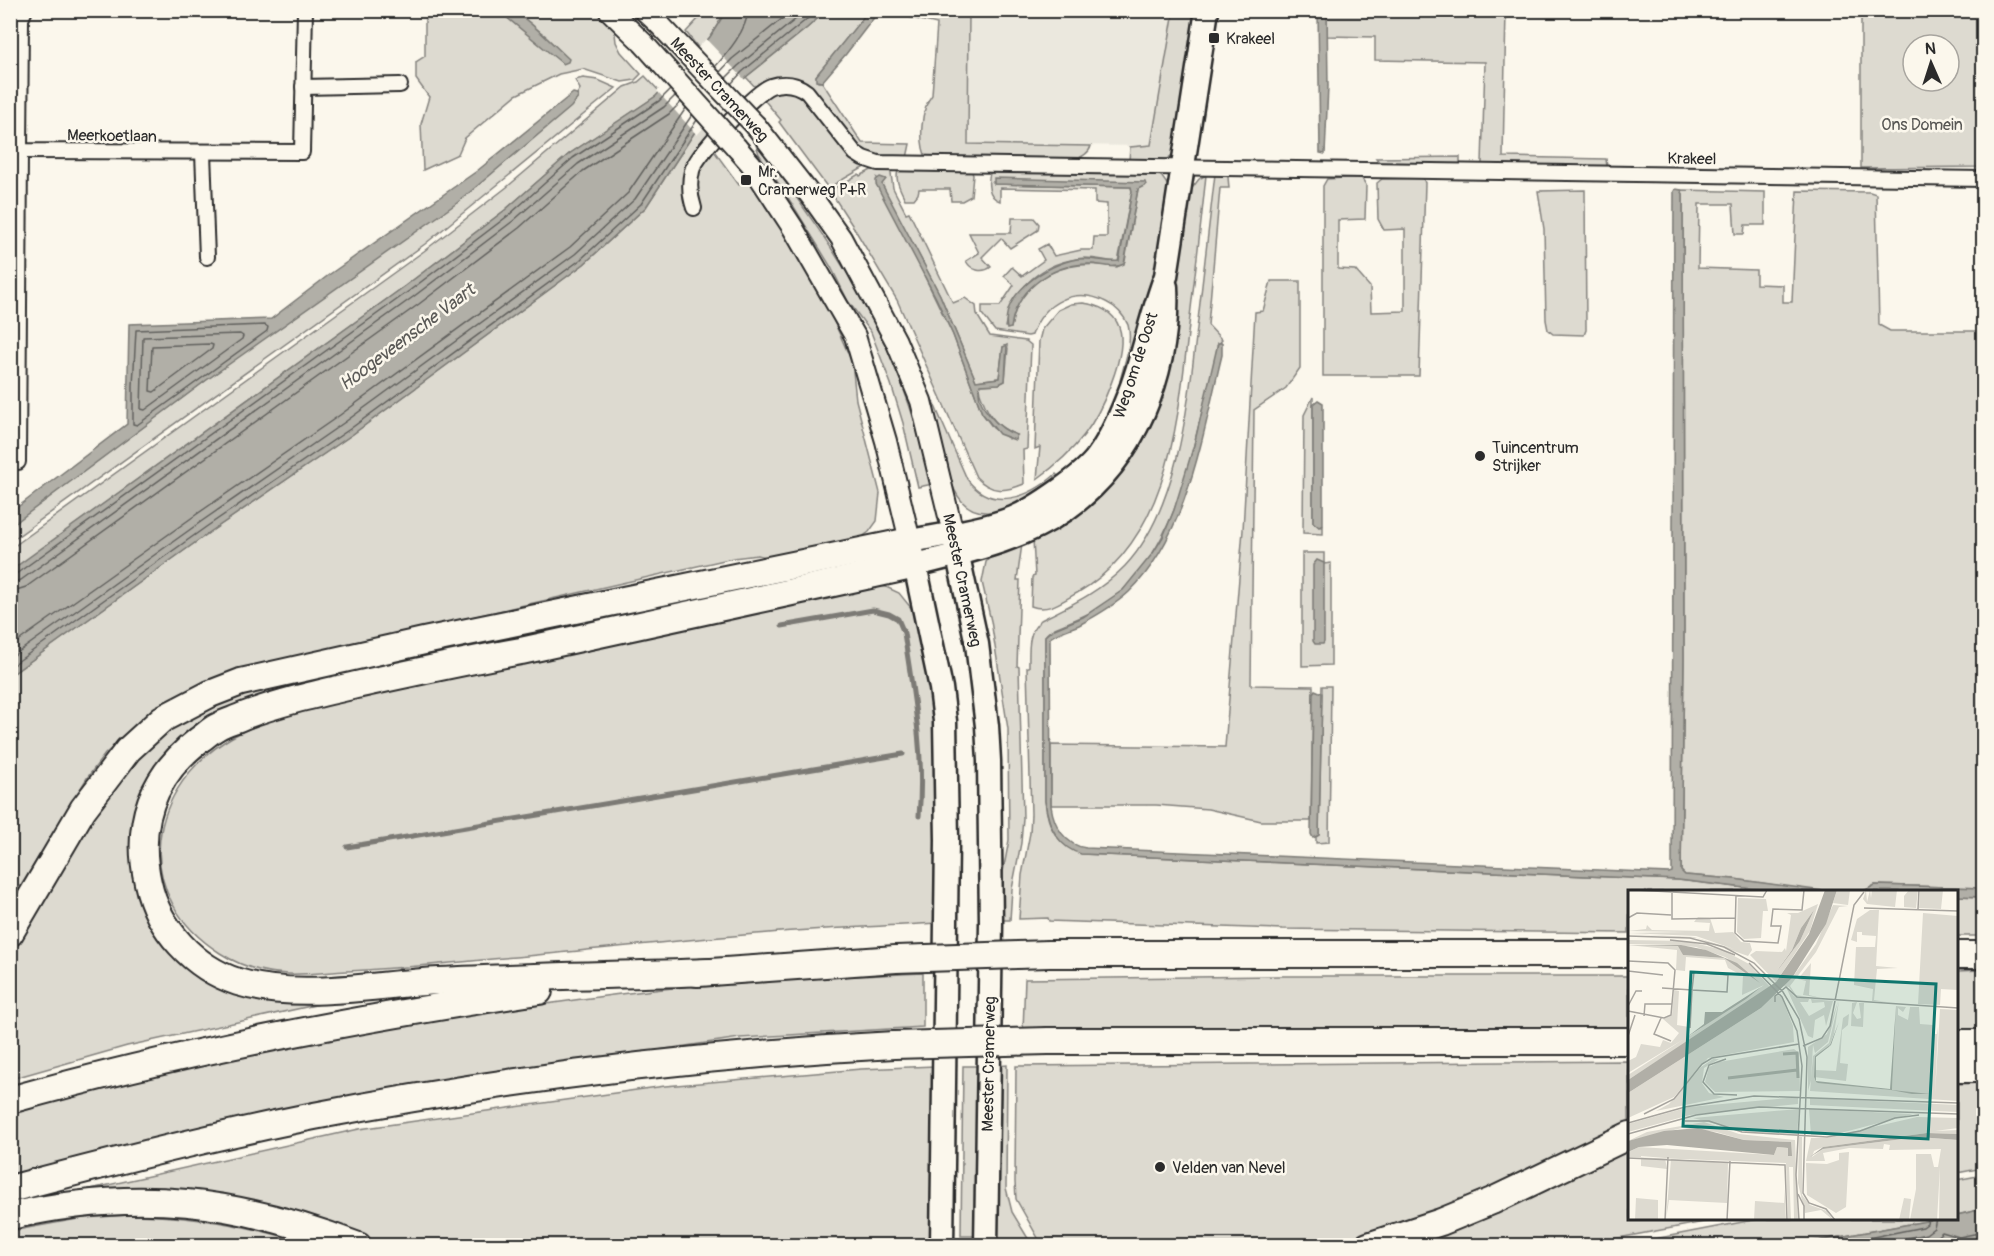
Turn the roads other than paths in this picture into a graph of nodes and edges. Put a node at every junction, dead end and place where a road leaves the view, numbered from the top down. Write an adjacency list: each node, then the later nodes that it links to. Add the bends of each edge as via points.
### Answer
1 (25, 10): 8 (street, via 21,19)
2 (305, 10): 7 (street, Meerkoetlaan)
3 (609, 10): 16 (main road, Meester Cramerweg, bridge, via 751,164 855,336)
4 (644, 10): 15 (main road, Meester Cramerweg, bridge, via 756,126 841,238 896,341 921,400)
5 (1207, 10): 10 (main road, Weg om de Oost)
6 (400, 85): 7 (street)
7 (303, 87): 9 (street, Meerkoetlaan, via 302,152)
8 (16, 151): 9 (street, Meerkoetlaan); 14 (street)
9 (204, 153): 13 (street)
10 (1185, 167): 11 (street, Krakeel); 12 (street, Krakeel, via 878,163 855,153 807,92 781,84 762,91 696,161 690,187); 15 (main road, Weg om de Oost, via 1166,276 1168,315 1155,382 1148,405 1120,455 1097,484 1065,510 1026,531)
11 (1983, 179)
12 (694, 208)
13 (207, 257)
14 (18, 462)
15 (956, 543): 16 (main road, Weg om de Oost); 33 (main road, Meester Cramerweg, via 977,644 989,761 991,923)
16 (913, 553): 17 (highway, via 412,643 241,682 210,694 162,719 128,750 83,809); 21 (highway, via 521,651 275,704 217,727 185,751 158,784 144,824 143,862 160,919 174,939 204,965 237,982 298,991 437,981); 32 (main road, Meester Cramerweg, via 941,688 946,754)
17 (10, 933)
18 (1628, 954): 21 (highway, bridge, via 1048,954 896,959)
19 (1958, 955): 20 (highway)
20 (1983, 955)
21 (713, 972): 27 (highway, via 566,987 354,1021 224,1047)
22 (1628, 1041): 29 (highway, bridge, via 1048,1041 749,1054 401,1100 216,1137)
23 (1958, 1043): 24 (highway)
24 (1983, 1043)
25 (1958, 1069): 26 (highway)
26 (1983, 1069)
27 (10, 1100)
28 (1628, 1134): 34 (highway, via 1492,1201)
29 (10, 1189)
30 (10, 1216): 31 (highway, via 100,1201 160,1200 257,1214)
31 (358, 1245)
32 (942, 1245)
33 (986, 1245)
34 (1368, 1245)

